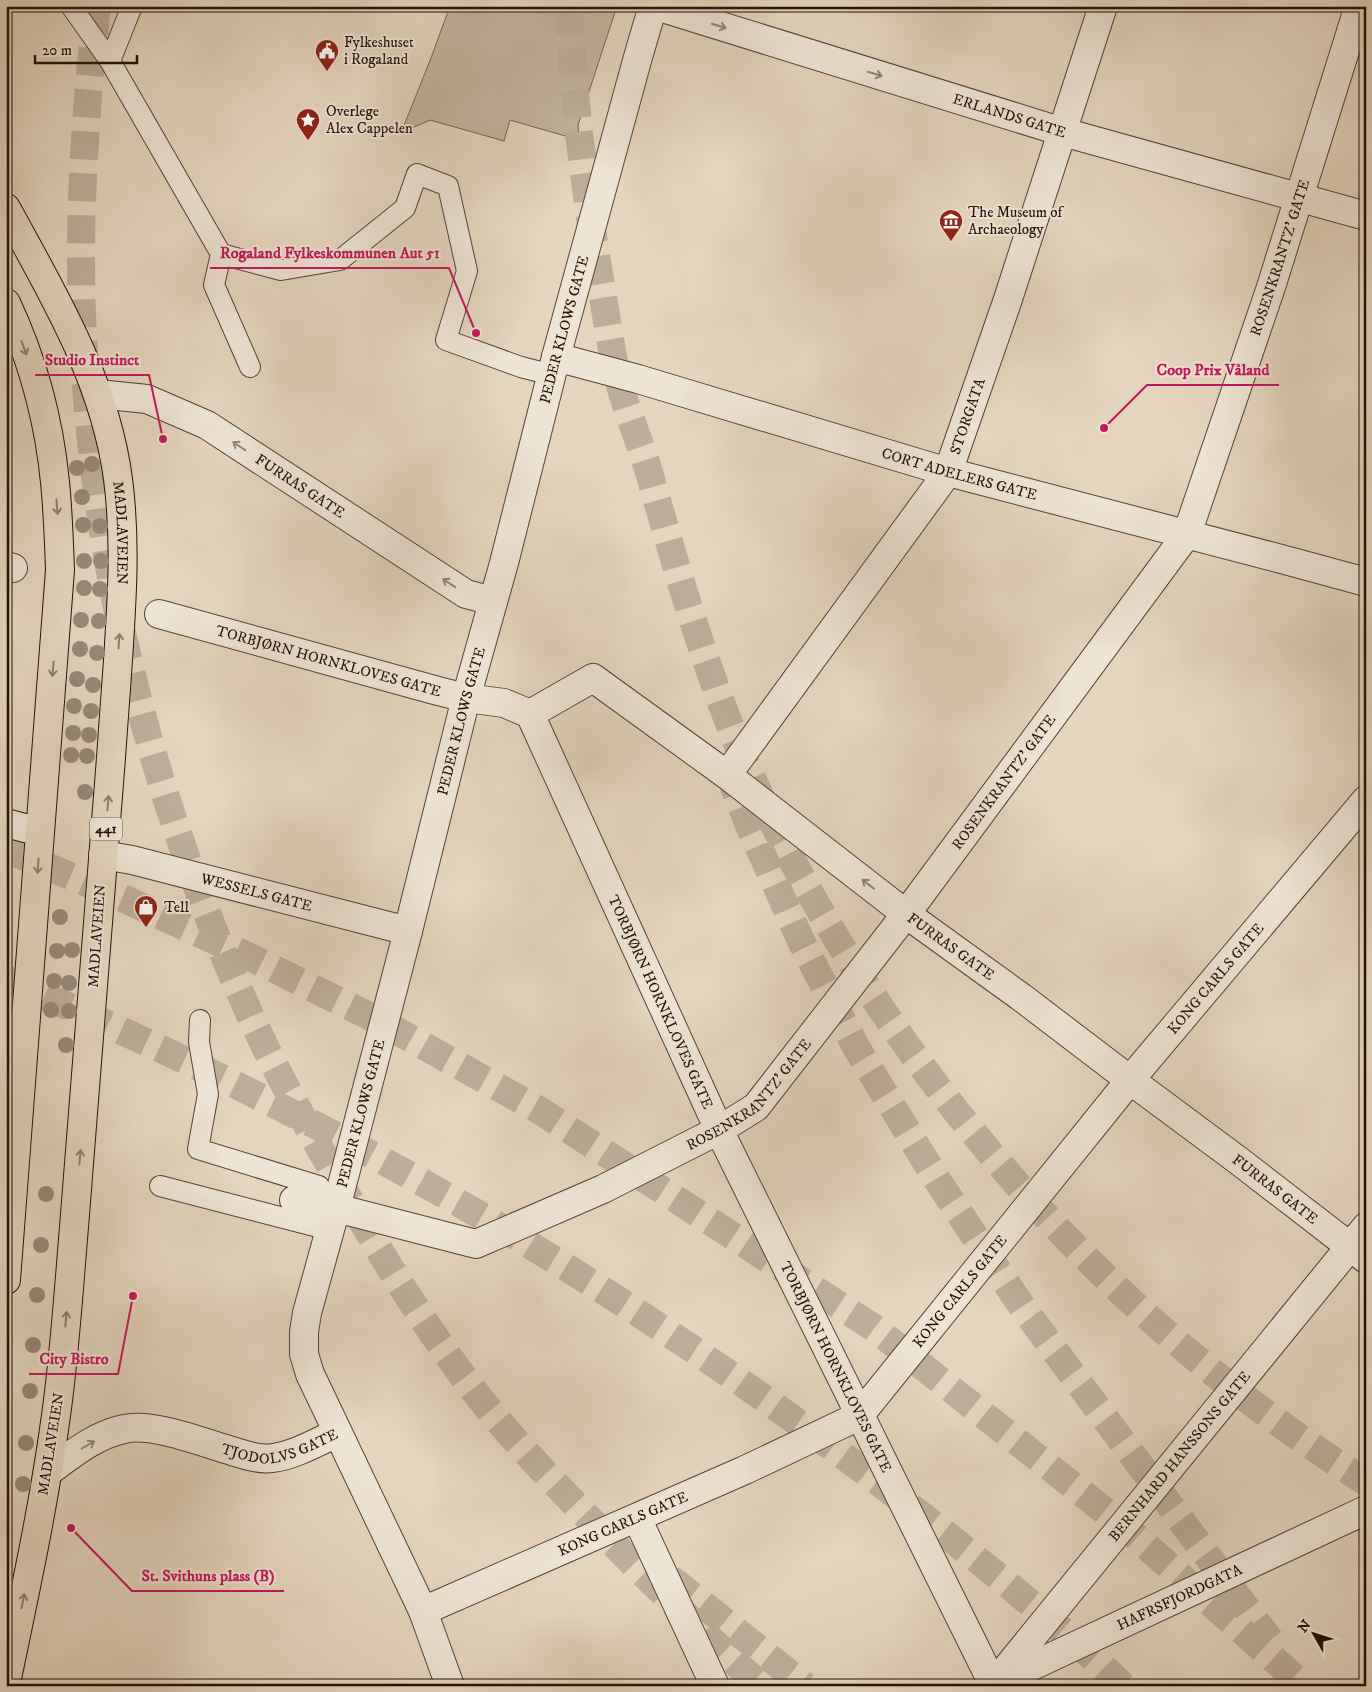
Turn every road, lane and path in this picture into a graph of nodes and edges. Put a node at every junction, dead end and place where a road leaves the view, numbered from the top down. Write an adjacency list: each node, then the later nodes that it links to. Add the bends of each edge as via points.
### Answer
1 (71, 6): 6 (lane)
2 (132, 6): 6 (lane)
3 (655, 6): 7 (street, ERLANDS GATE, one-way to 7); 14 (street, PEDER KLOWS GATE, via 638,56)
4 (1103, 6): 7 (street, STORGATA)
5 (1359, 6): 8 (street, ROSENKRANTZ' GATE)
6 (110, 61): 11 (lane)
7 (1063, 132): 8 (street, ERLANDS GATE); 16 (street, STORGATA)
8 (1299, 196): 10 (street, ERLANDS GATE); 17 (street, ROSENKRANTZ' GATE)
9 (6, 208): 15 (main road, MADLAVEIEN / 441, via 83,353)
10 (1366, 216)
11 (221, 254): 13 (lane, via 214,285); 14 (lane, via 281,270 340,260 405,208 417,174 448,186 467,271 446,340 521,367)
12 (6, 303): 26 (main road, one-way to 26, via 30,362 41,402 55,481 58,526 60,579)
13 (250, 366)
14 (554, 366): 16 (street, CORT ADELERS GATE, via 638,379); 19 (street, PEDER KLOWS GATE)
15 (98, 394): 19 (street, FURRAS GATE, one-way to 15, via 466,594 207,425 147,399); 27 (main road, MADLAVEIEN / 441, one-way to 15, via 123,582 123,537 118,477)
16 (948, 472): 17 (street, CORT ADELERS GATE); 23 (street, STORGATA)
17 (1187, 534): 18 (street, CORT ADELERS GATE); 28 (street, ROSENKRANTZ' GATE)
18 (1366, 582)
19 (493, 601): 21 (street, PEDER KLOWS GATE)
20 (159, 614): 21 (street, TORBJØRN HORNKLOVES GATE)
21 (466, 698): 22 (street, TORBJØRN HORNKLOVES GATE, via 504,703); 29 (street, PEDER KLOWS GATE)
22 (530, 714): 23 (street, FURRAS GATE, via 593,678); 32 (street, TORBJØRN HORNKLOVES GATE)
23 (727, 775): 28 (street, FURRAS GATE, one-way to 23)
24 (1366, 800): 31 (street, KONG CARLS GATE)
25 (6, 823): 26 (street)
26 (40, 832): 38 (main road, one-way to 38)
27 (104, 855): 29 (street, WESSELS GATE); 41 (main road, MADLAVEIEN / 441, one-way to 27, via 63,1350)
28 (906, 914): 31 (street, FURRAS GATE, via 1022,996); 32 (street, ROSENKRANTZ' GATE, via 756,1107)
29 (408, 930): 36 (street, PEDER KLOWS GATE)
30 (200, 1020): 34 (lane, via 199,1042 208,1094 198,1148)
31 (1130, 1080): 37 (street, FURRAS GATE, via 1239,1161); 39 (street, KONG CARLS GATE)
32 (719, 1130): 36 (street, ROSENKRANTZ' GATE, via 602,1190 476,1244); 39 (street, TORBJØRN HORNKLOVES GATE)
33 (160, 1186): 36 (lane)
34 (318, 1186)
35 (294, 1200): 36 (street, ROSENKRANTZ' GATE)
36 (333, 1219): 40 (street, PEDER KLOWS GATE, via 307,1313 304,1354)
37 (1361, 1244): 46 (street, BERNHARD HANSSONS GATE)
38 (6, 1280)
39 (859, 1416): 43 (street, KONG CARLS GATE); 46 (street, TORBJØRN HORNKLOVES GATE)
40 (337, 1433): 41 (street, TJODOLVS GATE, one-way to 40, via 88,1444 125,1428 163,1431 252,1457 273,1458); 44 (street, TJODOLVS GATE)
41 (48, 1472): 45 (main road, MADLAVEIEN / 441, one-way to 41)
42 (1366, 1510): 46 (street, HAFRSFJORDGATA)
43 (637, 1518): 44 (street, KONG CARLS GATE); 48 (street)
44 (423, 1611): 47 (street, TJODOLVS GATE)
45 (6, 1683)
46 (994, 1685)
47 (450, 1686)
48 (715, 1686)

